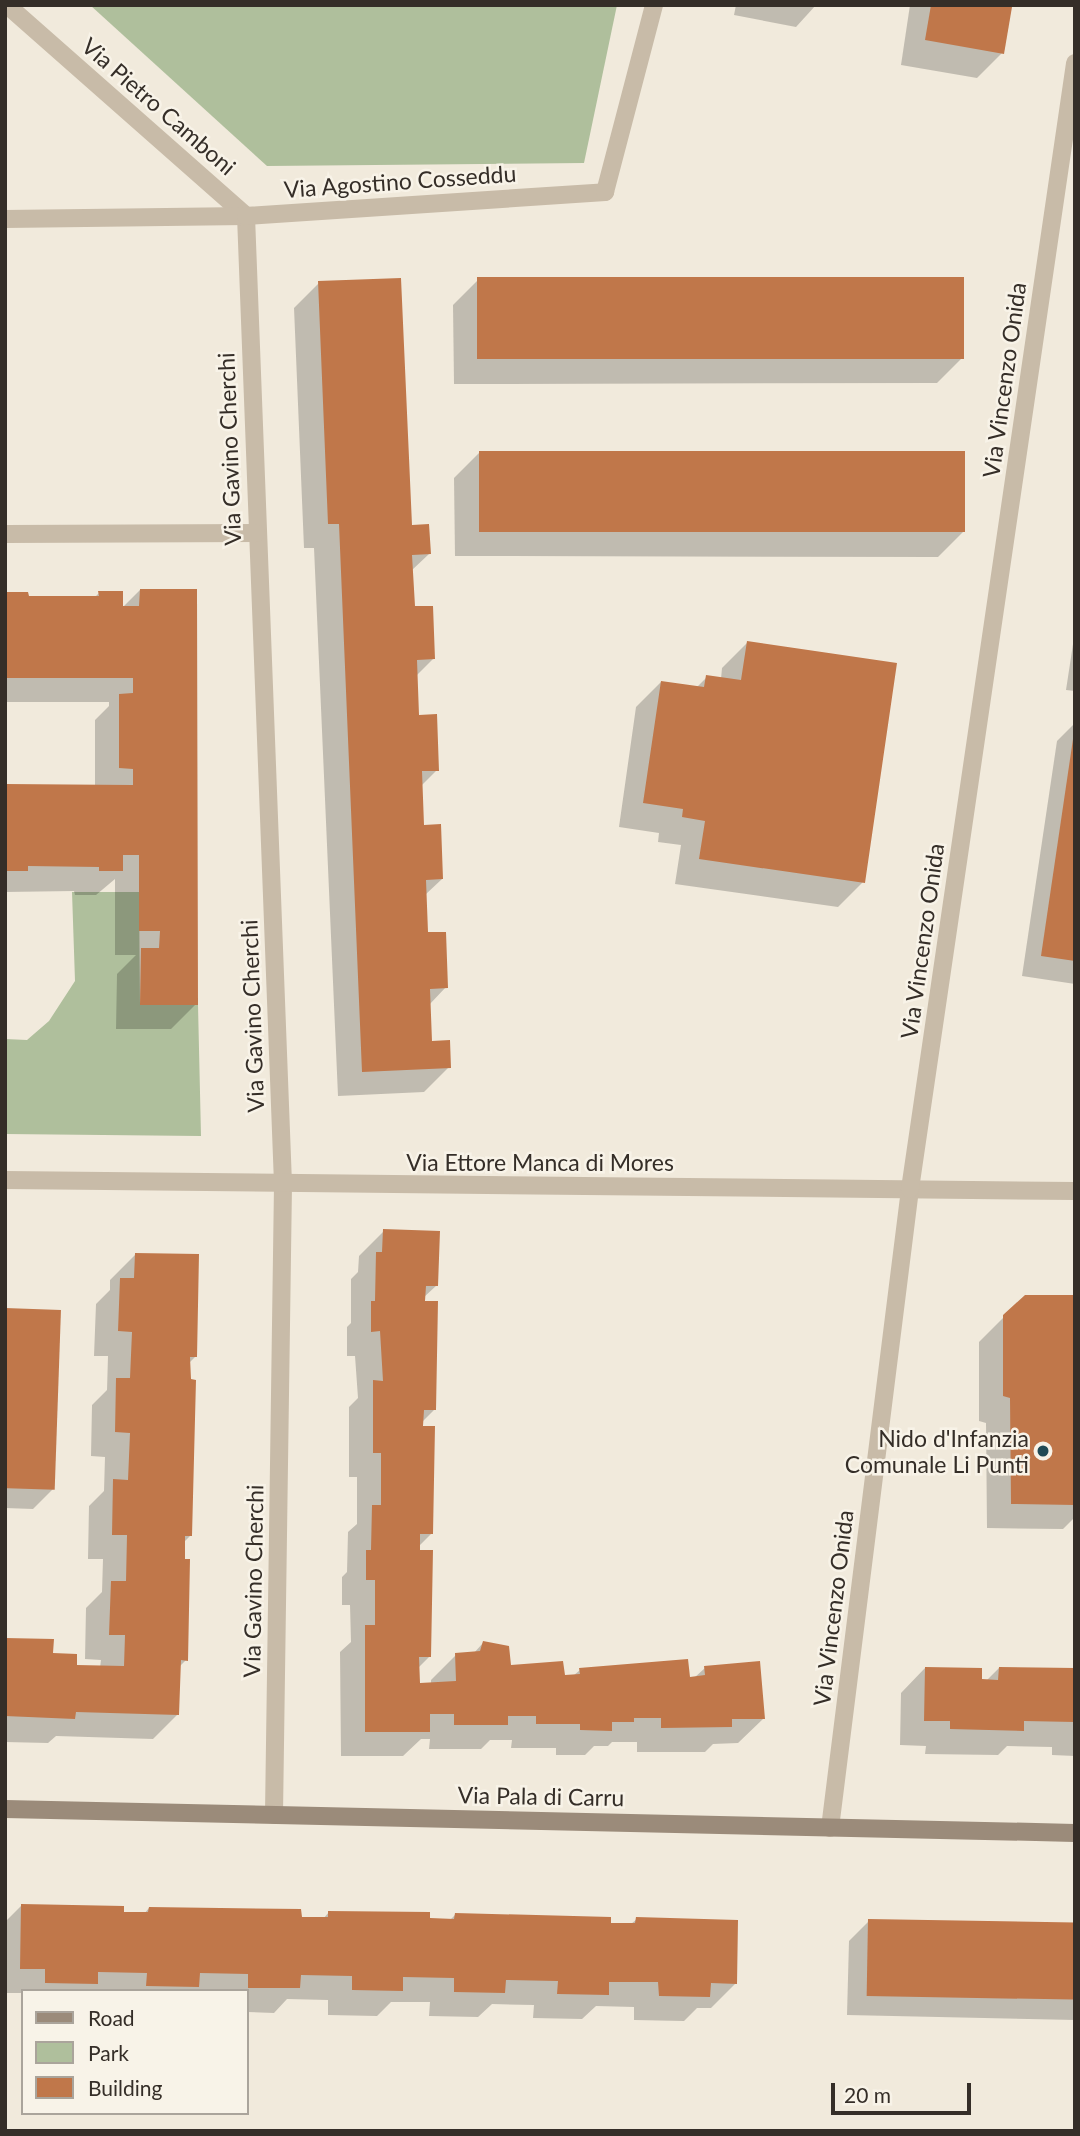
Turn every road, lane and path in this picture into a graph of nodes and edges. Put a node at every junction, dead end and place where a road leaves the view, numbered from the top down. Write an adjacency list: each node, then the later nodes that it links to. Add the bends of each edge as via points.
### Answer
1 (7, 5): 4 (street, Via Pietro Camboni)
2 (654, 5): 4 (street, Via Agostino Cosseddu, via 606,192)
3 (1075, 63): 10 (street, Via Vincenzo Onida)
4 (246, 216): 5 (street, Via Agostino Cosseddu); 6 (street, Via Gavino Cherchi)
5 (5, 219)
6 (256, 533): 7 (street); 9 (street, Via Gavino Cherchi)
7 (5, 534)
8 (5, 1180): 9 (street, Via Ettore Manca di Mores)
9 (283, 1185): 10 (street, Via Ettore Manca di Mores); 13 (street, Via Gavino Cherchi)
10 (910, 1188): 11 (street, Via Ettore Manca di Mores); 14 (street, Via Vincenzo Onida)
11 (1075, 1191)
12 (5, 1809): 13 (street, Via Pala di Carru)
13 (274, 1815): 14 (street, Via Pala di Carru)
14 (830, 1828): 15 (street, Via Pala di Carru)
15 (1075, 1833)

